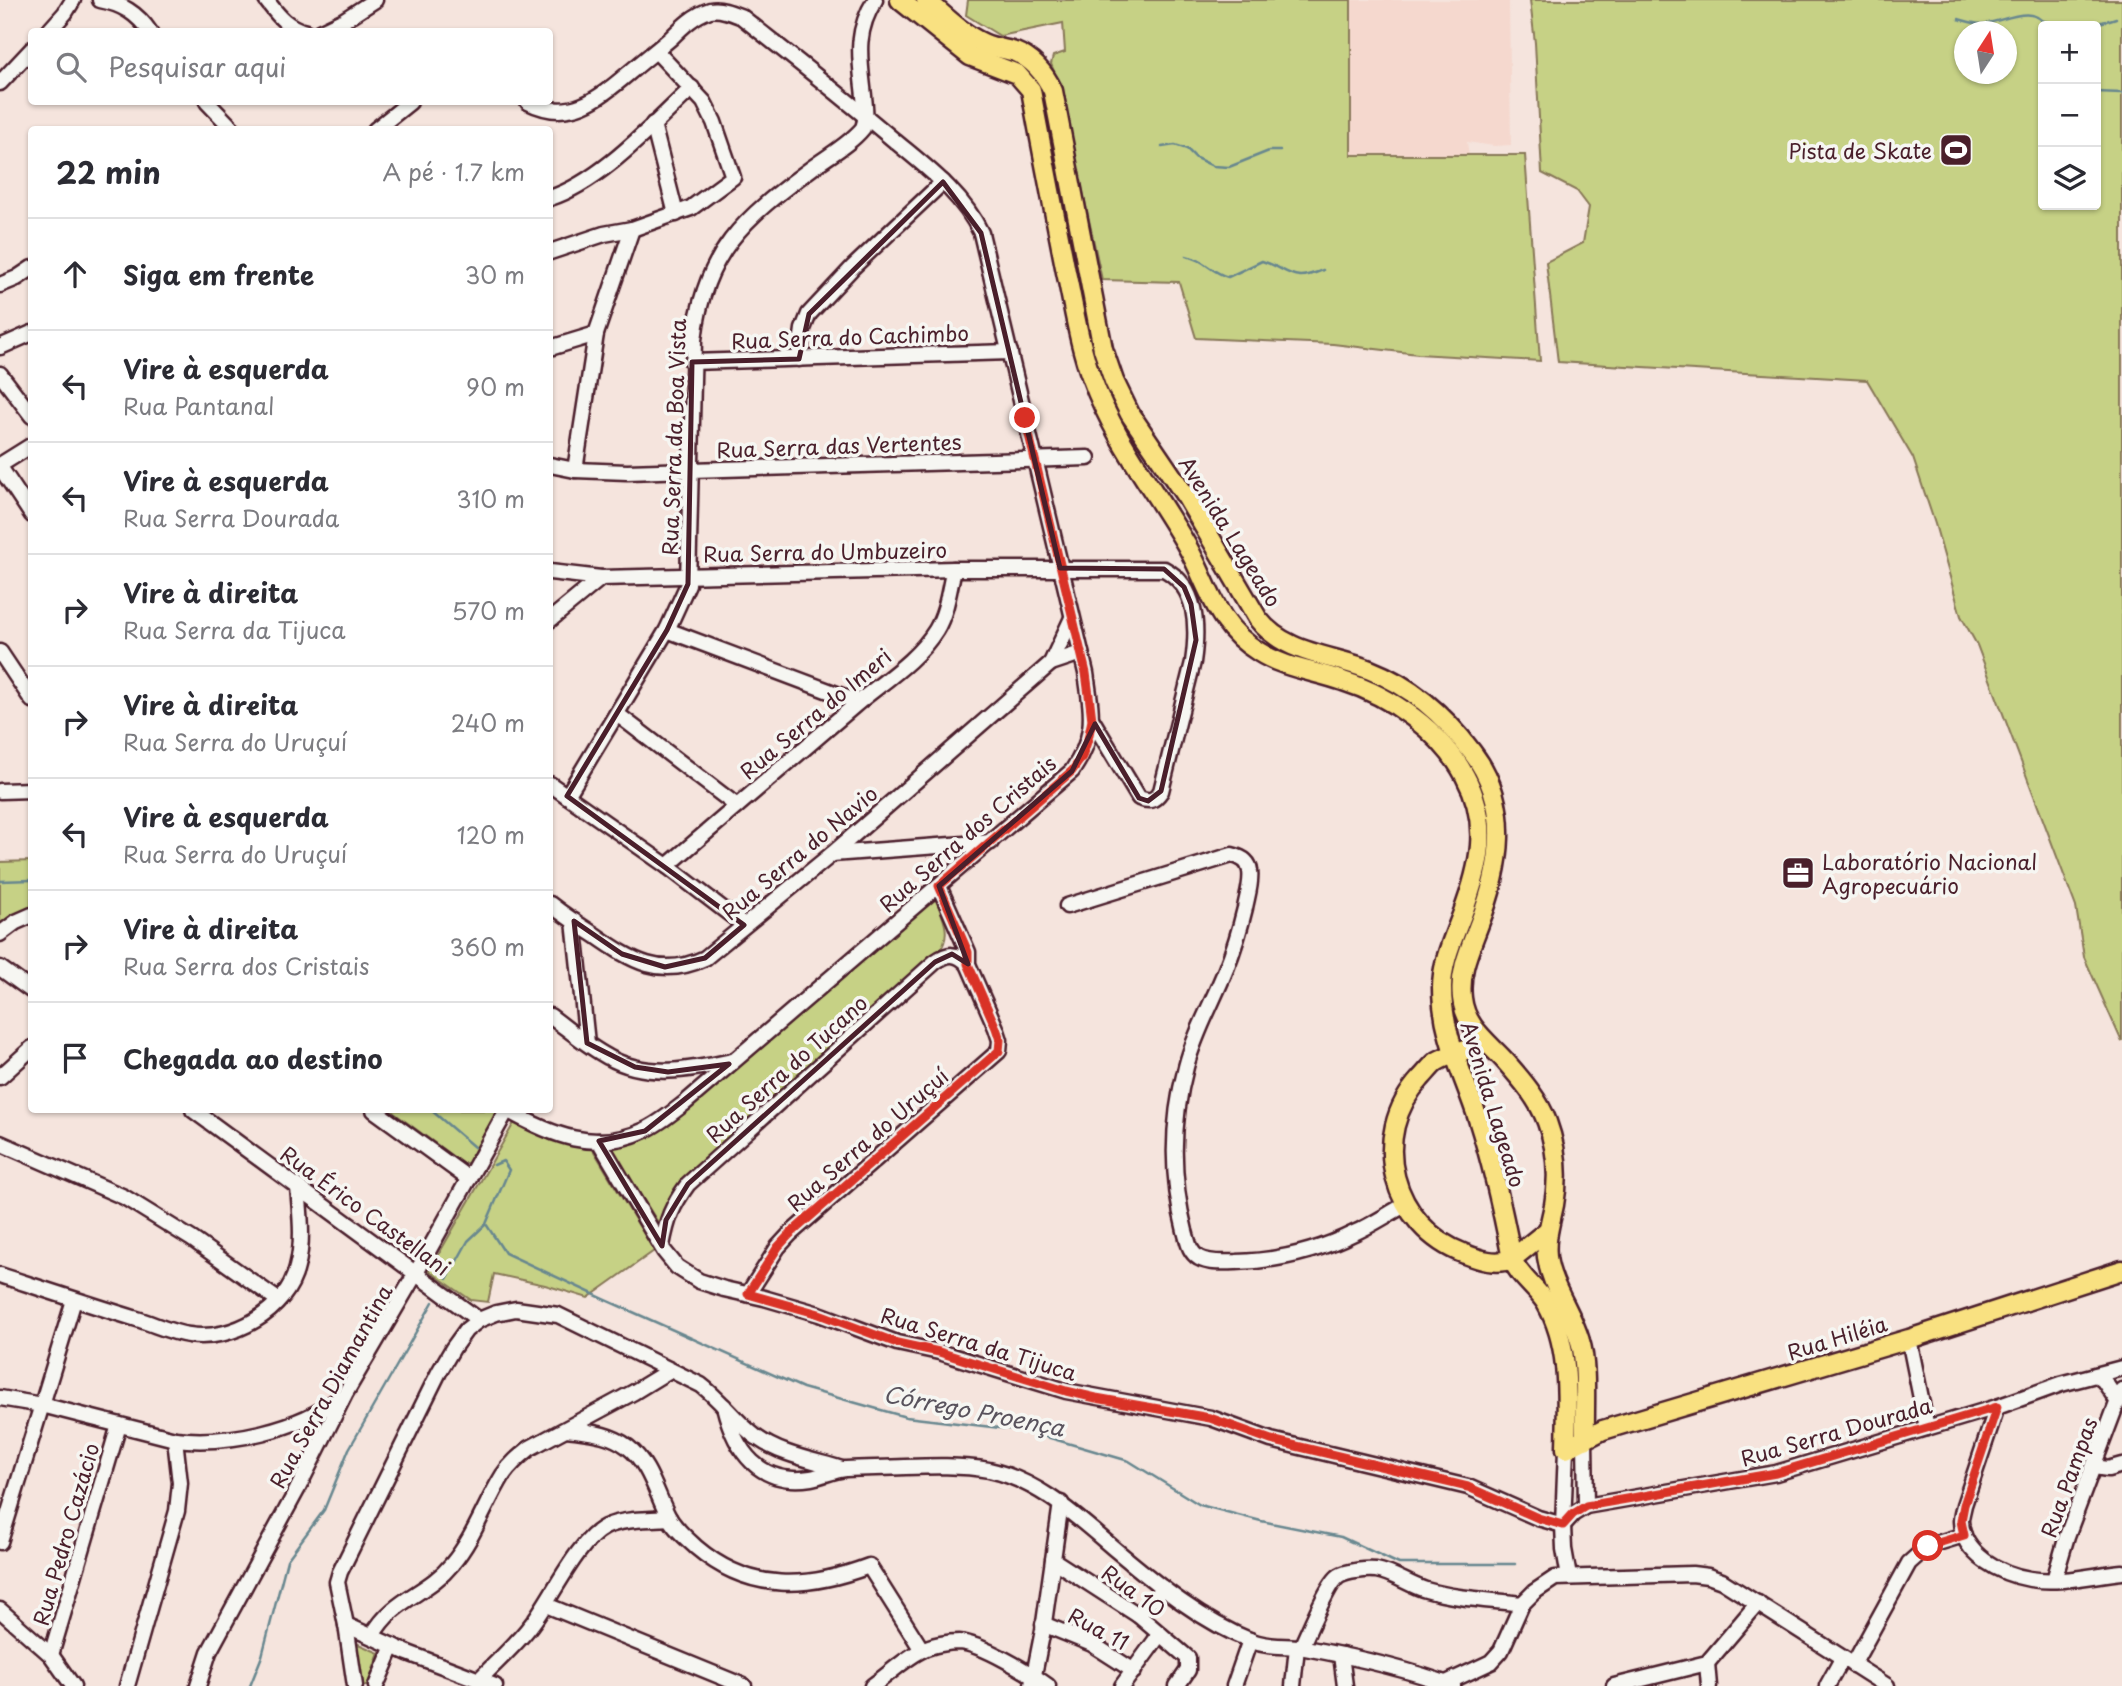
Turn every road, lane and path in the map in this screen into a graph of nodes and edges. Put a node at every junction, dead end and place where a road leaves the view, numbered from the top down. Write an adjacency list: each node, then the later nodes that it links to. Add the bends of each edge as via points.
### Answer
1 (73, 0): 8 (street)
2 (100, 0): 9 (street, via 132,12)
3 (266, 0): 10 (street)
4 (375, 0): 11 (street)
5 (875, 0): 22 (street, via 863,22 859,50)
6 (900, 0): 12 (main road)
7 (926, 0): 12 (main road)
8 (52, 28)
9 (146, 28)
10 (292, 28)
11 (330, 28)
12 (952, 32): 15 (main road, via 1023,56); 18 (main road, via 970,56 1017,74)
13 (656, 51): 17 (street); 21 (street, Rua Serra dos Cristais, via 583,106 552,110); 22 (street, Rua Serra dos Cristais, via 691,19 712,10 726,11 742,17)
14 (28, 53): 16 (street)
15 (1048, 80): 18 (main road); 86 (main road, Avenida Lageado, via 1093,304 1114,381 1258,619 1265,629 1294,647 1372,671 1413,693 1472,751 1492,789 1499,812 1499,855 1462,979 1468,1018)
16 (0, 83)
17 (692, 88): 23 (street); 28 (street, via 715,122 733,177 704,200)
18 (1031, 90): 88 (main road, Avenida Lageado, via 1092,381 1127,450 1189,549 1217,611 1238,637 1259,653 1364,689 1419,722 1448,753 1472,792 1480,821 1479,861 1444,963 1442,986 1443,1016)
19 (210, 105): 24 (street)
20 (406, 105): 25 (street)
21 (534, 105)
22 (866, 117): 26 (street, Rua Serra dos Cristais); 39 (street, Rua Serra da Boa Vista, via 859,133 759,208 728,244 701,295)
23 (653, 124): 27 (street, via 606,166); 28 (street)
24 (229, 126)
25 (381, 126)
26 (943, 182): 37 (street, Rua Serra dos Cristais, via 962,201 981,233); 38 (street, via 809,314)
27 (553, 197)
28 (676, 214): 29 (street)
29 (632, 229): 30 (street); 33 (street)
30 (553, 252)
31 (28, 271): 32 (street)
32 (0, 285)
33 (596, 334): 36 (street); 47 (street)
34 (28, 335): 35 (street)
35 (0, 347)
36 (553, 347)
37 (1010, 352): 38 (street, Rua Serra do Cachimbo); 44 (street, Rua Serra dos Cristais)
38 (799, 359): 39 (street, Rua Serra do Cachimbo)
39 (692, 362): 48 (street, Rua Serra da Boa Vista)
40 (0, 374): 41 (street)
41 (28, 411)
42 (28, 448): 45 (street)
43 (1088, 458): 44 (street, Rua Serra das Vertentes)
44 (1034, 460): 48 (street, Rua Serra das Vertentes); 50 (street, Rua Serra dos Cristais)
45 (0, 466): 49 (street)
46 (553, 466): 47 (street, Rua Serra das Vertentes)
47 (575, 470): 48 (street, Rua Serra das Vertentes)
48 (690, 471): 54 (street, Rua Serra da Boa Vista)
49 (28, 509)
50 (1059, 568): 51 (street, Rua Serra do Umbuzeiro); 57 (street, Rua Serra dos Cristais); 65 (street, via 1164,569 1184,587 1196,618 1193,662 1161,791 1155,799 1139,798)
51 (954, 569): 54 (street, Rua Serra do Umbuzeiro); 63 (street, Rua Serra do Imeri, via 944,612 925,645)
52 (555, 573): 53 (street, Rua Serra do Umbuzeiro); 55 (street, via 566,588)
53 (601, 578): 54 (street, Rua Serra do Umbuzeiro); 55 (street)
54 (688, 579): 58 (street, Rua Serra da Boa Vista)
55 (569, 605): 56 (street)
56 (553, 618)
57 (1072, 618): 60 (street, Rua Serra dos Cristais); 61 (street, Rua Serra do Navio)
58 (667, 630): 63 (street); 64 (street, Rua Serra da Boa Vista)
59 (0, 652): 62 (street)
60 (1081, 653): 61 (street, Rua Serra do Navio); 65 (street, Rua Serra dos Cristais)
61 (1051, 663): 72 (street, Rua Serra do Navio)
62 (28, 693)
63 (858, 702): 70 (street, Rua Serra do Imeri)
64 (617, 714): 69 (street, Rua Serra da Boa Vista); 70 (street)
65 (1092, 720): 71 (street, Rua Serra dos Cristais, via 1082,757 1072,771)
66 (553, 786): 69 (street)
67 (28, 790): 68 (street)
68 (0, 791)
69 (567, 796): 73 (street)
70 (737, 806): 73 (street, Rua Serra do Imeri)
71 (991, 842): 72 (street); 74 (street, Rua Serra dos Cristais)
72 (832, 854): 79 (street, Rua Serra do Navio)
73 (667, 866): 79 (street)
74 (939, 886): 81 (street, Rua Serra do Uruçuí, via 968,952); 89 (street, Rua Serra dos Cristais)
75 (553, 906): 78 (street, Rua Serra do Navio)
76 (1066, 906): 99 (street, via 1232,855 1249,867 1241,924 1192,1047 1178,1110 1179,1200 1188,1244 1196,1256 1236,1262 1295,1255 1343,1239)
77 (28, 917): 80 (street)
78 (574, 921): 79 (street, Rua Serra do Navio, via 622,954 646,965 665,967 705,958); 85 (street)
79 (744, 925)
80 (0, 934)
81 (968, 964): 101 (street, Rua Serra do Tucano, via 953,954 935,962 688,1184 666,1220); 106 (street, Rua Serra do Uruçuí, via 996,1028 999,1051 790,1234)
82 (0, 968): 83 (street)
83 (28, 988)
84 (553, 1018): 85 (street)
85 (587, 1043): 89 (street, via 635,1067 668,1072)
86 (1486, 1043): 88 (main road); 100 (main road, Avenida Lageado, via 1530,1091 1547,1120 1557,1183)
87 (28, 1052): 90 (street)
88 (1454, 1055): 99 (main road, via 1436,1062 1413,1087 1396,1125 1393,1165); 102 (main road, Avenida Lageado, via 1492,1163)
89 (733, 1061): 95 (street, Rua Serra dos Cristais, via 645,1130)
90 (0, 1077)
91 (197, 1113): 98 (street, Rua Érico Castellani)
92 (378, 1113): 97 (street)
93 (505, 1113): 97 (street, Rua Serra Diamantina)
94 (512, 1113): 95 (street, via 543,1130)
95 (599, 1141): 101 (street)
96 (0, 1143): 108 (street, via 124,1197 192,1238)
97 (469, 1179): 104 (street, Rua Serra Diamantina)
98 (298, 1187): 104 (street, Rua Érico Castellani); 108 (street, via 301,1247 297,1269)
99 (1405, 1205): 102 (main road, via 1418,1224 1452,1249 1497,1263)
100 (1548, 1230): 102 (main road); 124 (main road, Avenida Lageado, via 1549,1269 1583,1353)
101 (662, 1246): 106 (street, via 677,1266 699,1281)
102 (1512, 1259): 125 (main road, Avenida Lageado, via 1545,1301 1562,1348)
103 (2122, 1270): 110 (main road, Rua Hiléia)
104 (416, 1273): 109 (street, Rua Érico Castellani); 114 (street, Rua Serra Diamantina)
105 (0, 1275): 107 (street)
106 (748, 1294): 133 (street, Rua Serra da Tijuca, via 1066,1391 1210,1418 1271,1440 1468,1487)
107 (74, 1300): 108 (street, via 189,1335 218,1335 237,1329 268,1312); 117 (street)
108 (278, 1300)
109 (479, 1320): 112 (street, via 516,1309 558,1315); 147 (street, via 466,1331 439,1372 340,1572 337,1582)
110 (1909, 1339): 121 (street); 124 (main road, Rua Hiléia, via 1603,1430)
111 (2122, 1368): 113 (street, Rua Serra Dourada)
112 (670, 1370): 118 (street, via 701,1385); 122 (street)
113 (2096, 1375): 115 (street); 119 (street, Rua Serra Dourada)
114 (345, 1394): 123 (street, via 325,1410 268,1430 197,1442); 164 (street, Rua Serra Diamantina, via 209,1653)
115 (2120, 1396): 127 (street, Rua Pampas)
116 (0, 1398): 117 (street)
117 (42, 1405): 120 (street); 130 (street)
118 (724, 1406): 128 (street, via 769,1446); 128 (street, via 743,1454 761,1469 790,1479)
119 (1997, 1407): 121 (street, Rua Serra Dourada); 134 (street, via 1964,1505)
120 (119, 1425): 123 (street); 154 (street, Rua Pedro Cazácio)
121 (1927, 1428): 131 (street, Rua Serra Dourada, via 1776,1473)
122 (567, 1429): 132 (street, via 607,1435 630,1448 654,1483); 149 (street, via 516,1460 452,1565 399,1604)
123 (175, 1440): 163 (street, via 180,1483 177,1511)
124 (1585, 1440): 125 (main road, Rua Hiléia); 131 (street, Avenida Lageado)
125 (1566, 1449): 133 (street, Avenida Lageado)
126 (2122, 1465): 127 (street)
127 (2094, 1467): 139 (street, Rua Pampas)
128 (843, 1469): 129 (street, via 943,1466 989,1470 1016,1478)
129 (1061, 1503): 136 (street); 140 (street)
130 (5, 1506): 135 (street)
131 (1586, 1506): 133 (street, Rua Serra Dourada)
132 (669, 1518): 143 (street, via 603,1528 570,1565); 153 (street, via 706,1555 735,1572 772,1582 816,1582 869,1566)
133 (1563, 1525): 138 (street)
134 (1964, 1535): 139 (street, via 1970,1548 1990,1564 2011,1574); 156 (street, via 1928,1546 1909,1563)
135 (0, 1542)
136 (1054, 1560): 145 (street, Rua 10); 146 (street)
137 (2122, 1572): 139 (street)
138 (1569, 1577): 141 (street, via 1708,1576); 142 (street, via 1555,1578)
139 (2054, 1580)
140 (1163, 1588): 145 (street); 150 (street, via 1200,1616)
141 (1758, 1603): 156 (street); 157 (street)
142 (1522, 1604): 152 (street, via 1424,1590 1374,1570 1356,1572 1340,1576 1332,1585); 161 (street, via 1496,1657)
143 (545, 1605): 159 (street, via 530,1628); 168 (street)
144 (0, 1611): 154 (street)
145 (1138, 1615): 148 (street, Rua 10)
146 (1043, 1624): 158 (street, Rua 11, via 1092,1644); 160 (street)
147 (346, 1625): 149 (street); 165 (street)
148 (1160, 1634): 158 (street); 172 (street, Rua 10, via 1188,1658 1188,1670)
149 (373, 1636): 151 (street)
150 (1250, 1640): 152 (street); 173 (street)
151 (393, 1646): 159 (street); 166 (street)
152 (1299, 1647): 155 (street); 174 (street)
153 (922, 1650): 160 (street, via 961,1642 992,1654); 169 (street)
154 (51, 1655): 162 (street)
155 (1341, 1656): 161 (street, via 1396,1667); 175 (street)
156 (1847, 1662): 178 (street); 179 (street)
157 (1707, 1663): 176 (street); 177 (street)
158 (1134, 1671): 171 (street)
159 (479, 1680): 167 (street)
160 (1032, 1681): 170 (street)
161 (1448, 1685)
162 (73, 1686)
163 (127, 1686)
164 (198, 1686)
165 (355, 1686)
166 (376, 1686)
167 (495, 1686)
168 (744, 1686)
169 (872, 1686)
170 (1048, 1686)
171 (1122, 1686)
172 (1177, 1686)
173 (1234, 1686)
174 (1293, 1686)
175 (1345, 1686)
176 (1614, 1686)
177 (1709, 1686)
178 (1827, 1686)
179 (1887, 1686)

